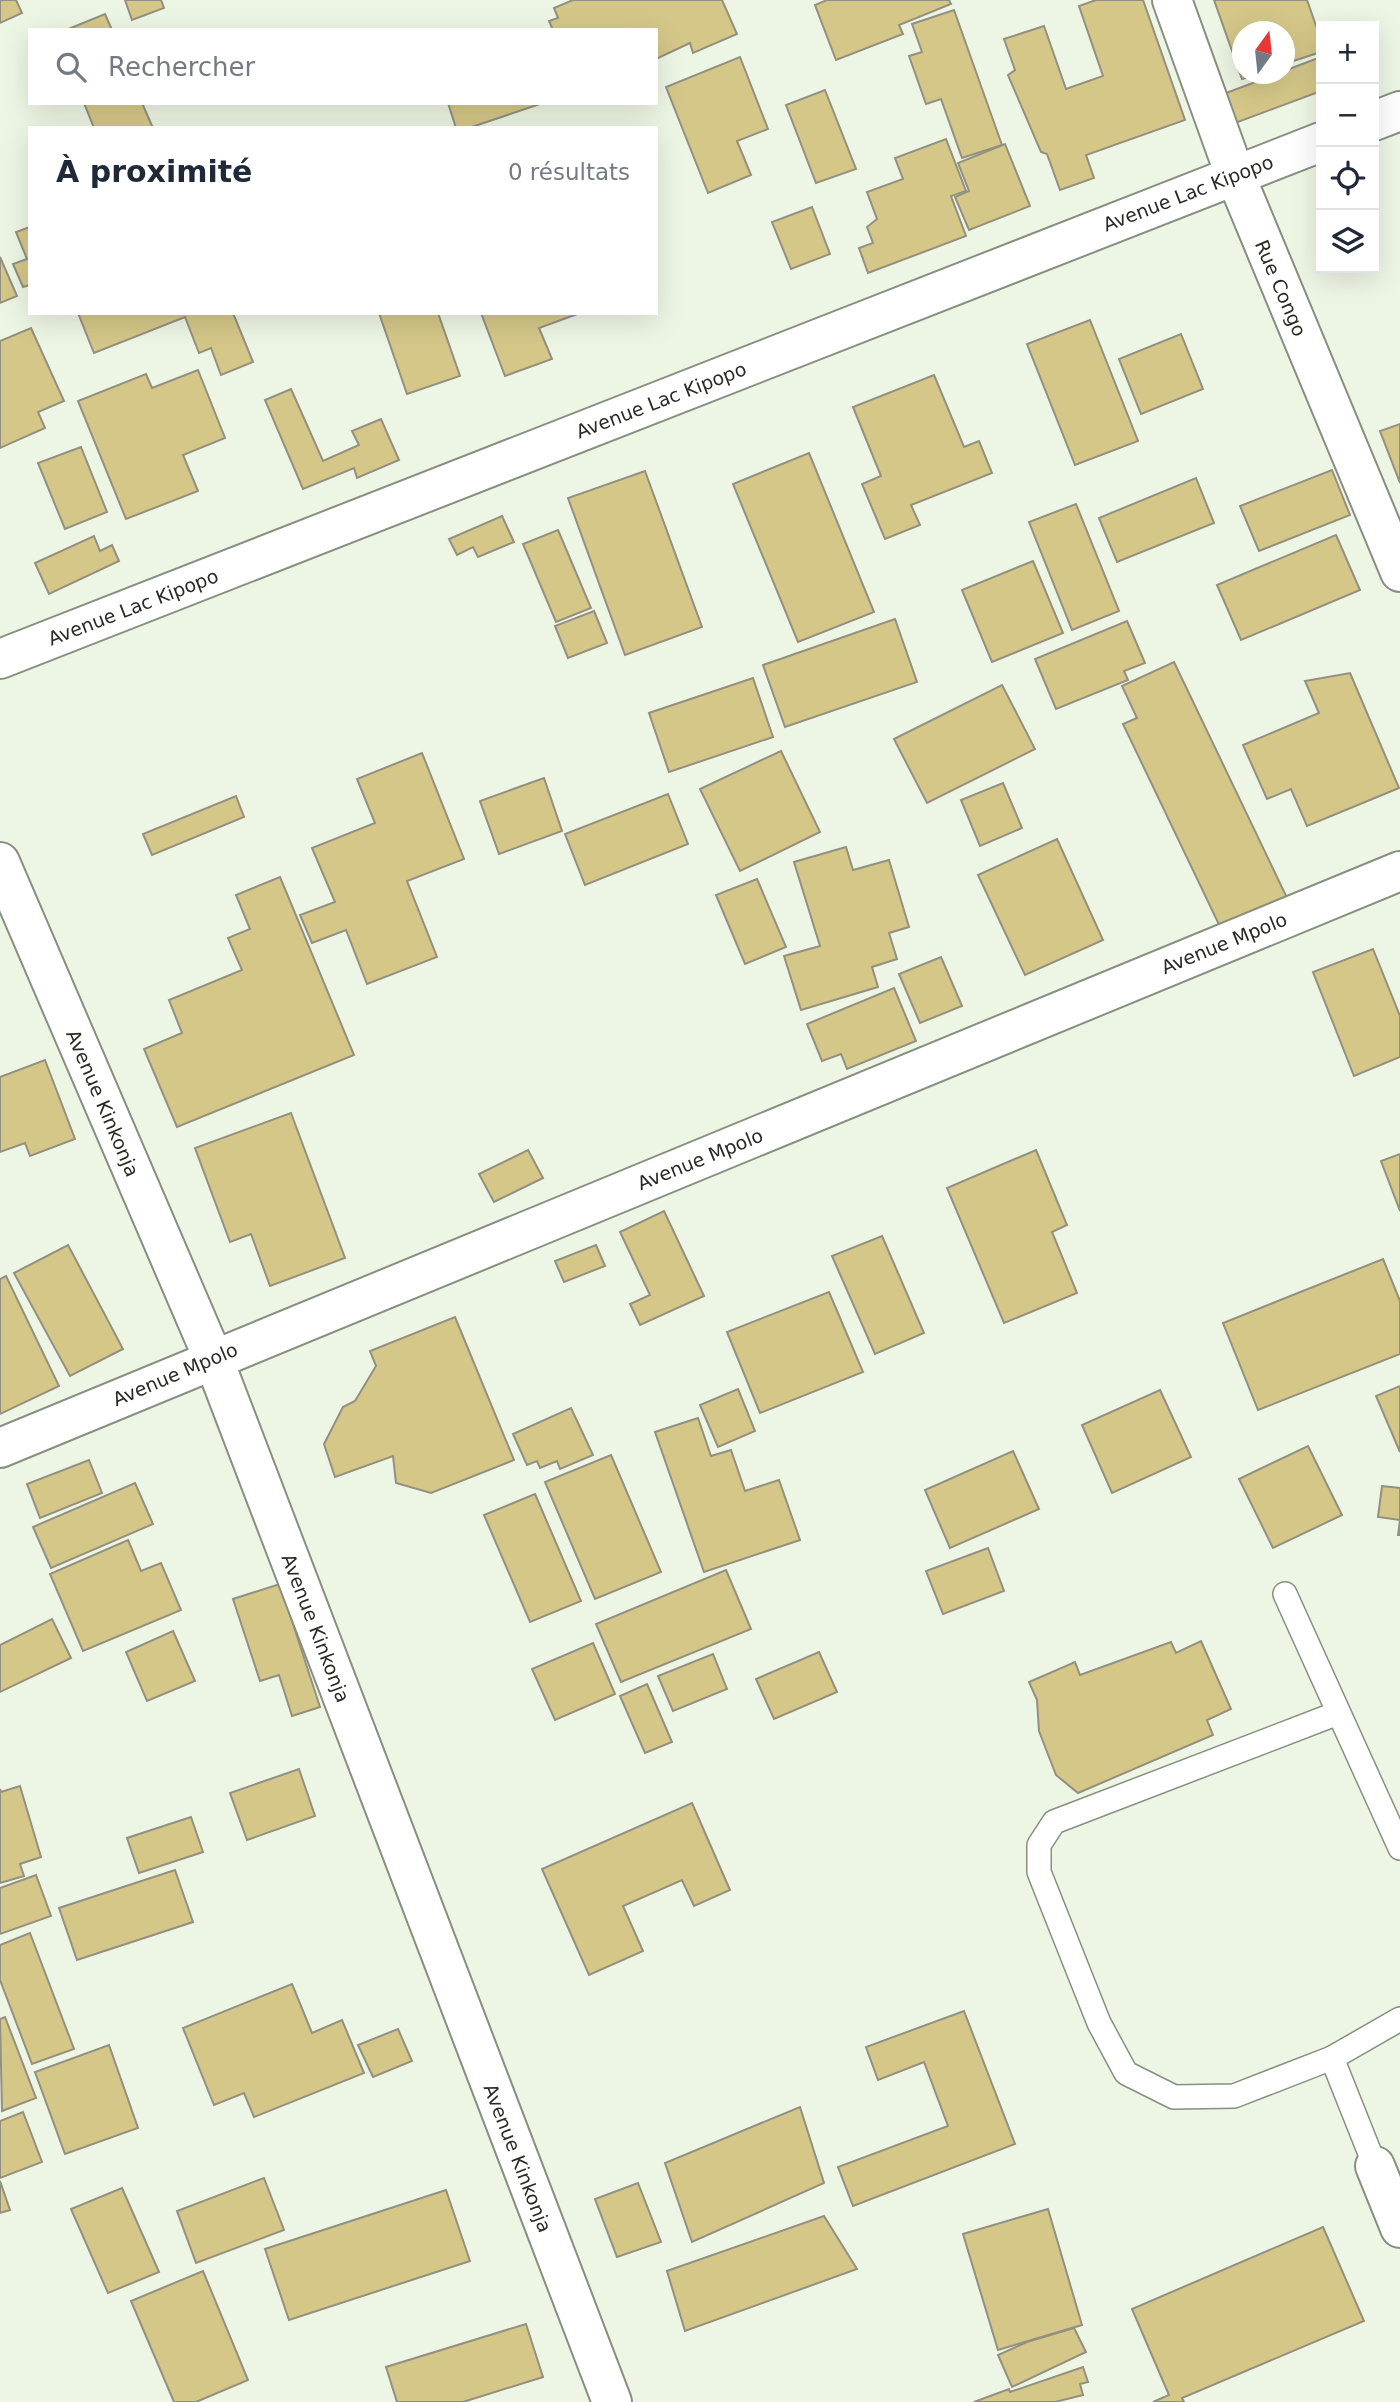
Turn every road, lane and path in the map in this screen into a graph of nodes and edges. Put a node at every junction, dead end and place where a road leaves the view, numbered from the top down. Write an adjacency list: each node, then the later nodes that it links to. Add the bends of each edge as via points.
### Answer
1 (1172, 0): 5 (street, Rue Congo)
2 (1400, 111): 3 (street)
3 (1379, 119)
4 (1316, 144): 5 (street, Avenue Lac Kipopo)
5 (1234, 175): 6 (street, Rue Congo); 7 (street, Avenue Lac Kipopo)
6 (1400, 572)
7 (0, 659)
8 (0, 862): 10 (street, Avenue Kinkonja)
9 (1400, 871): 10 (street, Avenue Mpolo)
10 (213, 1358): 11 (street, Avenue Mpolo); 19 (street, Avenue Kinkonja)
11 (0, 1448)
12 (1285, 1594): 13 (lane)
13 (1338, 1713): 14 (lane); 16 (lane, via 1054,1822 1038,1845 1039,1872 1099,2023 1126,2073 1174,2096 1234,2096)
14 (1400, 1848)
15 (1400, 2019): 16 (lane)
16 (1332, 2058): 17 (lane)
17 (1375, 2166): 18 (street)
18 (1400, 2228)
19 (612, 2402)

